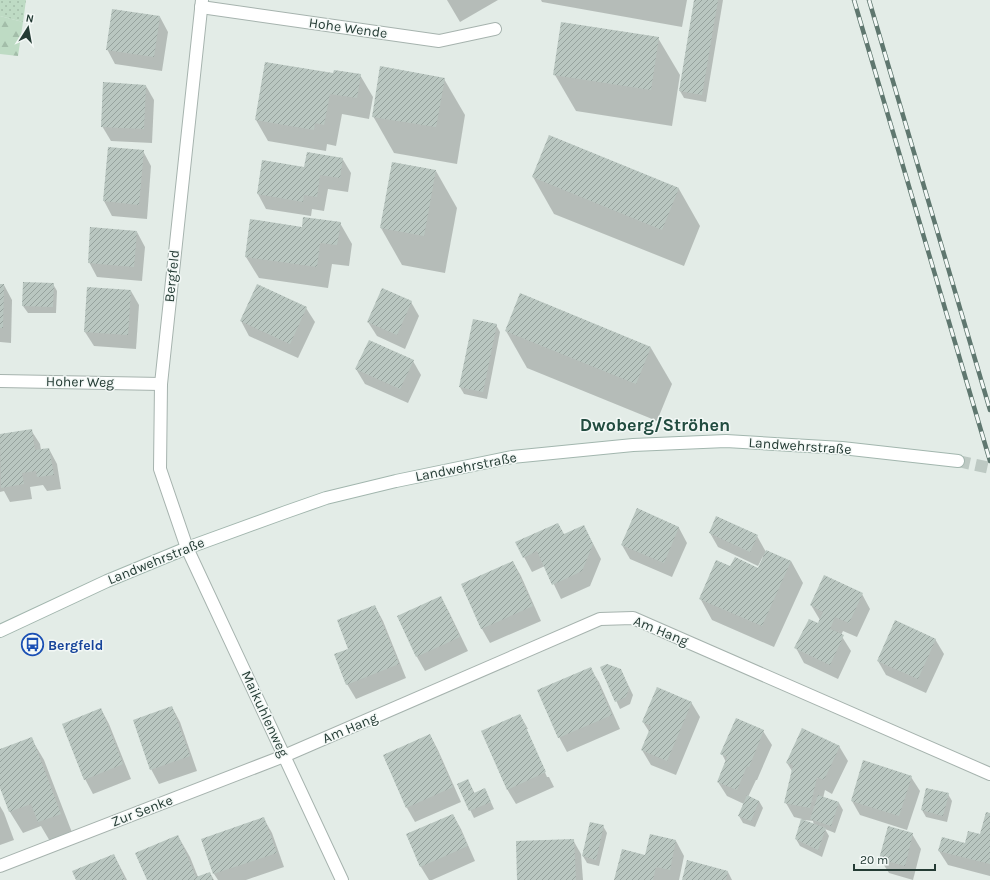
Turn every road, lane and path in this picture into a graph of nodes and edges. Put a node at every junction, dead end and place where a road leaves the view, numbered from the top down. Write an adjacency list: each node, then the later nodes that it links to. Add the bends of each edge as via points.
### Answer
1 (202, 3): 2 (street, Hohe Wende, via 439,41); 4 (street, Bergfeld)
2 (494, 29)
3 (0, 381): 4 (street, Hoher Weg)
4 (161, 384): 6 (street, Bergfeld, via 160,469)
5 (958, 461): 6 (street, Landwehrstraße, via 842,448 726,441 633,445 512,457 326,498)
6 (187, 548): 7 (street, Landwehrstraße, via 107,581); 8 (street, Maikuhlenweg)
7 (0, 631)
8 (284, 756): 9 (street, Am Hang, via 600,619 633,618); 10 (street, Zur Senke); 11 (street, Maikuhlenweg)
9 (990, 774)
10 (0, 866)
11 (342, 880)

